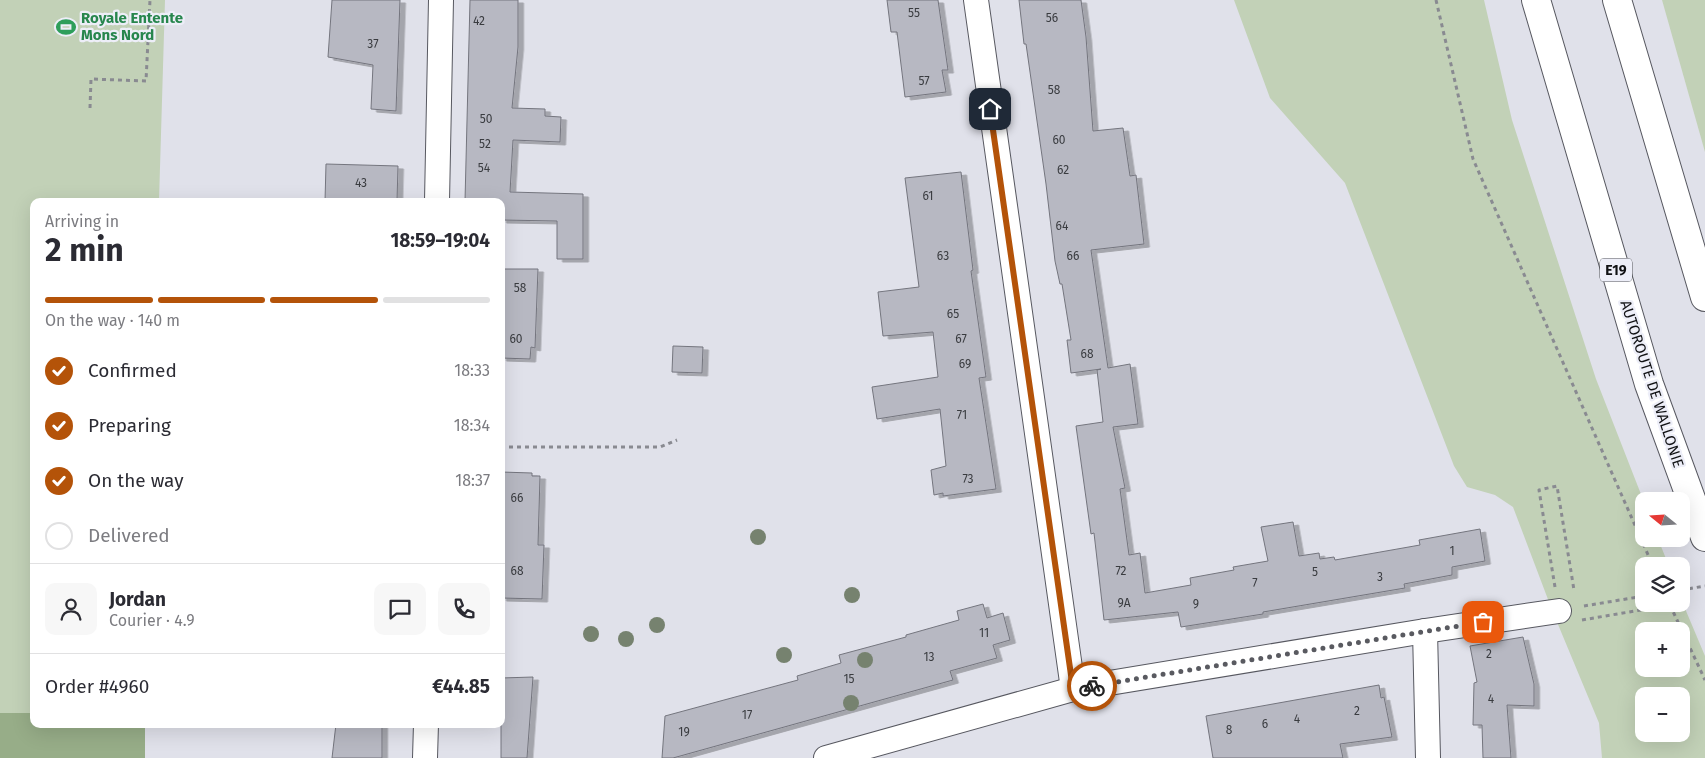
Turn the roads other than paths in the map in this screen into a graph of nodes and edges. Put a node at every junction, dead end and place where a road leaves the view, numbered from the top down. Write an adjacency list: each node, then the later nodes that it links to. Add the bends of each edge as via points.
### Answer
1 (441, 0): 5 (street)
2 (976, 0): 10 (street)
3 (1536, 0): 7 (highway, AUTOROUTE DE WALLONIE / E19, via 1649,384)
4 (1617, 0): 6 (highway)
5 (437, 198)
6 (1705, 297)
7 (1705, 536)
8 (1570, 606): 9 (street)
9 (1425, 631): 10 (street); 14 (street)
10 (1073, 689): 13 (street)
11 (426, 728): 12 (street)
12 (425, 758)
13 (826, 758)
14 (1428, 758)

